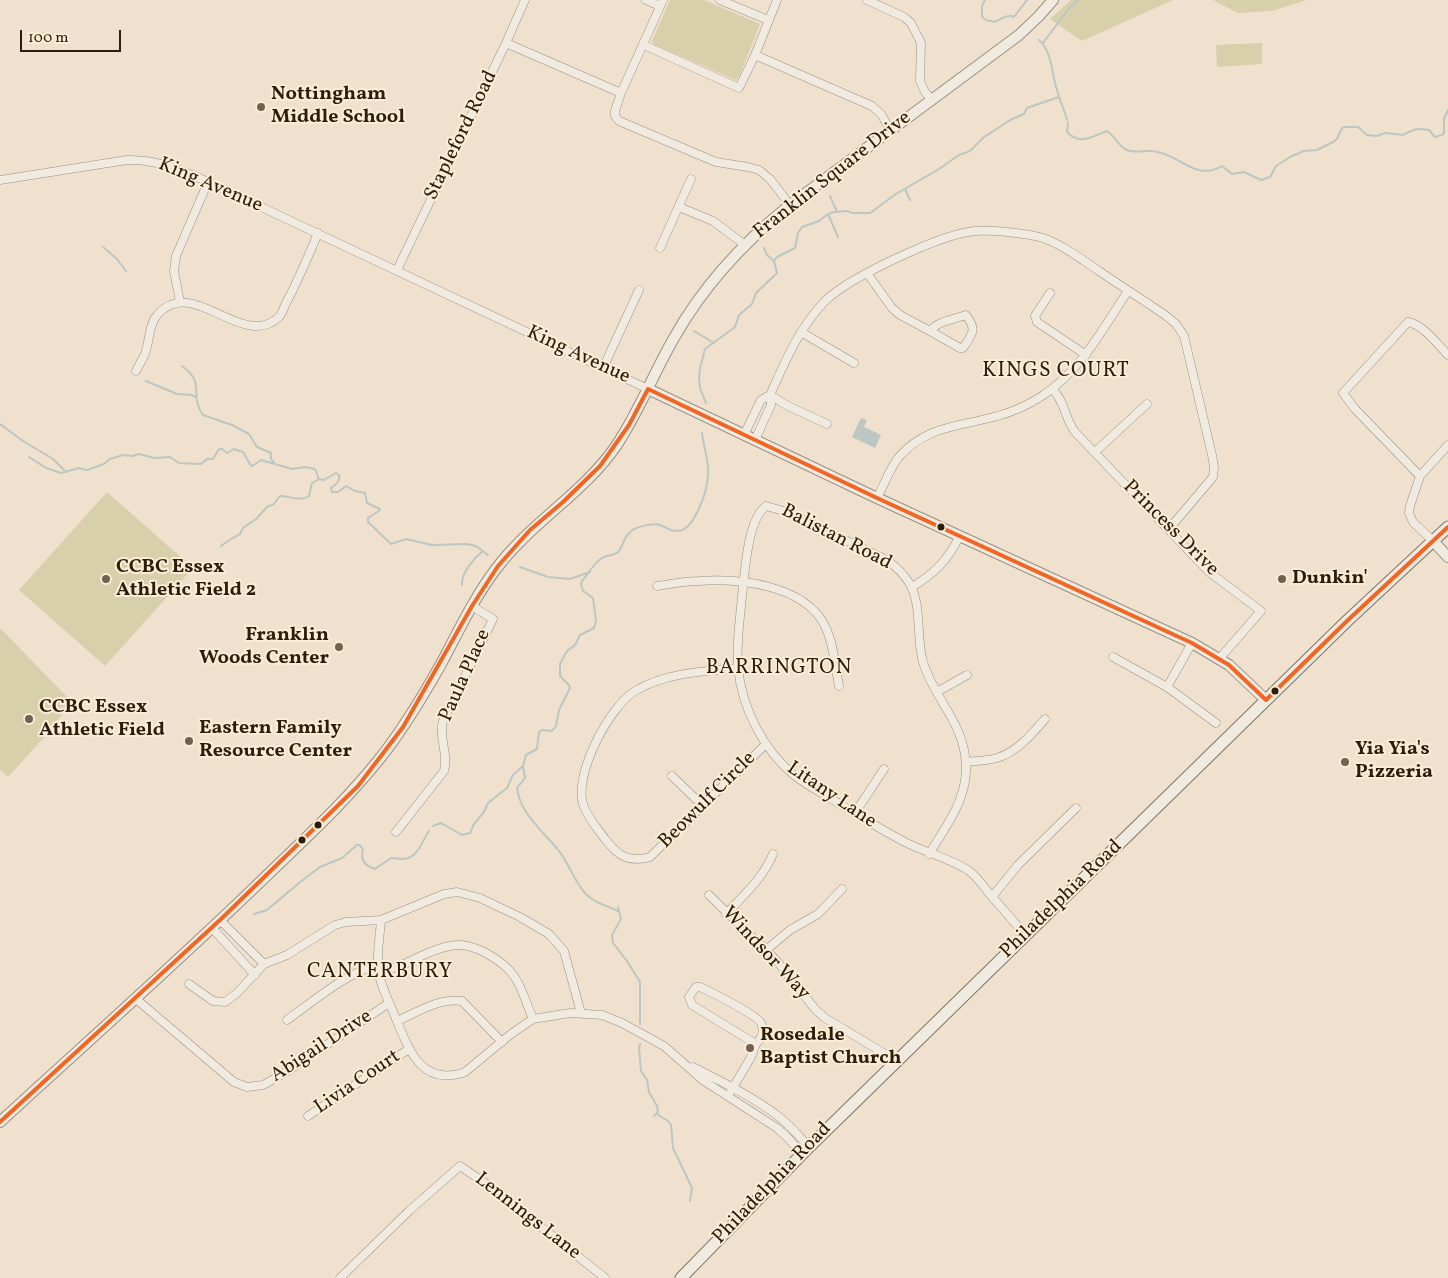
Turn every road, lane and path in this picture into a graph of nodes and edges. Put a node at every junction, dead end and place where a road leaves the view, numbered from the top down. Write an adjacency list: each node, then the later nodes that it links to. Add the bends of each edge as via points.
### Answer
1 (525, 0): 9 (street, Stapleford Road)
2 (646, 0): 7 (street)
3 (720, 0): 8 (street)
4 (777, 0): 8 (street)
5 (866, 0): 13 (street, via 904,16 912,24 921,43 920,81)
6 (1054, 0): 13 (street, Franklin Square Drive, via 1019,35)
7 (661, 3): 10 (street)
8 (768, 20): 11 (street)
9 (506, 42): 12 (street); 23 (street, Stapleford Road)
10 (644, 45): 11 (street, via 739,88); 12 (street)
11 (754, 55): 14 (street, via 872,106)
12 (621, 93): 18 (street, via 615,116 619,121 716,162 759,170)
13 (932, 100): 14 (street, Franklin Square Drive)
14 (891, 131): 18 (street, Franklin Square Drive)
15 (691, 179): 19 (street)
16 (0, 180): 17 (street, King Avenue, via 136,160 162,163)
17 (208, 182): 20 (street, King Avenue); 28 (street, via 176,256 174,271)
18 (790, 205): 21 (street, Franklin Square Drive)
19 (679, 207): 21 (street, via 713,221); 22 (street)
20 (318, 233): 23 (street, King Avenue); 28 (street, via 279,316 268,323 257,326 242,323 194,303)
21 (745, 244): 36 (street, Franklin Square Drive, via 688,315)
22 (660, 248)
23 (397, 270): 34 (street, King Avenue)
24 (868, 273): 26 (street, via 952,236 985,231 1028,235 1055,243); 29 (street, via 892,308); 30 (street, via 826,301)
25 (639, 290): 34 (street)
26 (1128, 291): 31 (street); 49 (street, via 1172,320 1184,336 1214,467 1210,484)
27 (1050, 293): 31 (street, via 1035,316 1037,322)
28 (180, 302): 35 (street, via 159,313 152,322 145,353)
29 (930, 331): 29 (street, via 964,348 974,328 966,315 939,324)
30 (801, 332): 33 (street); 38 (street)
31 (1086, 355): 37 (street)
32 (1448, 355): 45 (street, via 1429,336 1408,322 1343,393)
33 (854, 362)
34 (603, 368): 36 (street, King Avenue)
35 (136, 371)
36 (648, 389): 41 (street, King Avenue); 56 (street, Franklin Square Drive, via 629,425 600,466 520,540)
37 (1052, 389): 44 (street, Princess Drive, via 1060,397 1070,425); 46 (street, via 1014,411 936,430 919,439 897,460)
38 (770, 396): 40 (street); 41 (street, via 761,400); 42 (street, via 771,405)
39 (1146, 404): 44 (street)
40 (826, 424)
41 (744, 435): 42 (street, King Avenue)
42 (755, 440): 46 (street, King Avenue)
43 (1448, 445): 45 (street)
44 (1095, 452): 49 (street, Princess Drive)
45 (1420, 476): 51 (street, via 1409,513 1413,522)
46 (877, 498): 50 (street, King Avenue)
47 (766, 506): 53 (street, Litany Lane, via 757,516); 55 (street, Balistan Road, via 787,512 885,559 898,569)
48 (1448, 527): 51 (main road, Philadelphia Road)
49 (1169, 529): 59 (street, Princess Drive, via 1210,572 1261,611)
50 (959, 536): 55 (street, via 942,565); 57 (street, King Avenue)
51 (1434, 542): 52 (street); 65 (main road, Philadelphia Road)
52 (1448, 556)
53 (744, 582): 54 (street, via 697,581); 60 (street, Litany Lane); 62 (street, via 786,593 819,616 830,640)
54 (657, 586)
55 (912, 588): 64 (street, Balistan Road, via 922,654)
56 (472, 606): 75 (street, Paula Place, via 493,619 443,721 444,771); 82 (street, Franklin Square Drive, via 414,710 362,780 319,826)
57 (1192, 642): 59 (street, King Avenue); 63 (street)
58 (1113, 657): 63 (street)
59 (1220, 658): 65 (street, King Avenue)
60 (738, 668): 68 (street, Litany Lane, via 746,703); 72 (street, Beowulf Circle, via 685,674 635,691 623,700 606,723 583,776 583,803 591,820 621,856 641,860 650,857)
61 (967, 674): 64 (street)
62 (838, 686)
63 (1167, 687): 67 (street)
64 (937, 692): 69 (street, Balistan Road, via 959,731)
65 (1266, 700): 85 (main road, Philadelphia Road)
66 (1046, 719): 69 (street, via 1005,755)
67 (1216, 723)
68 (765, 744): 72 (street, Beowulf Circle); 74 (street, Litany Lane, via 794,775)
69 (966, 762): 77 (street, Balistan Road, via 960,798)
70 (884, 769): 74 (street)
71 (672, 776): 72 (street)
72 (703, 806)
73 (1076, 808): 80 (street, via 1018,865)
74 (855, 813): 77 (street, Litany Lane)
75 (396, 832)
76 (773, 854): 81 (street, via 759,879)
77 (929, 854): 80 (street, Litany Lane, via 968,870)
78 (842, 889): 86 (street, via 818,914)
79 (709, 895): 81 (street, Windsor Way)
80 (992, 897): 85 (street, Litany Lane)
81 (726, 914): 86 (street, Windsor Way)
82 (220, 920): 84 (street, Franklin Square Drive); 87 (street)
83 (380, 920): 87 (street, via 335,925 287,955); 88 (street); 93 (street, via 450,892 480,898 507,910 541,928 564,951)
84 (212, 928): 89 (street); 91 (street, Franklin Square Drive)
85 (1025, 936): 100 (main road, Philadelphia Road)
86 (765, 950): 100 (street, Windsor Way, via 825,1018)
87 (264, 964): 89 (street)
88 (378, 967): 92 (street); 94 (street, via 396,967 450,946 470,946 508,968 521,987); 95 (street, via 358,972)
89 (255, 975): 90 (street, via 225,1002 213,1001)
90 (189, 984)
91 (136, 999): 92 (street, Abigail Drive, via 234,1082 247,1087 263,1085 282,1074); 105 (street, Franklin Square Drive)
92 (389, 1003): 96 (street)
93 (580, 1013): 94 (street); 101 (street, via 622,1023 664,1046)
94 (533, 1018): 97 (street)
95 (287, 1020)
96 (397, 1021): 97 (street, via 441,1002 462,1000); 99 (street)
97 (502, 1042): 99 (street, via 464,1072 445,1076 421,1066)
98 (756, 1044): 98 (street, via 692,1005 689,997 694,988 700,987 758,1019 763,1033); 102 (street)
99 (409, 1049): 104 (street, Livia Court)
100 (897, 1060): 106 (main road, Philadelphia Road)
101 (682, 1061): 102 (street); 103 (street, via 704,1081)
102 (733, 1088): 103 (street); 106 (street, via 777,1115 793,1129)
103 (728, 1096): 106 (street)
104 (308, 1116)
105 (0, 1122)
106 (805, 1150): 109 (main road, Philadelphia Road)
107 (340, 1278): 108 (street, Lennings Lane, via 460,1166)
108 (605, 1278)
109 (681, 1278)

